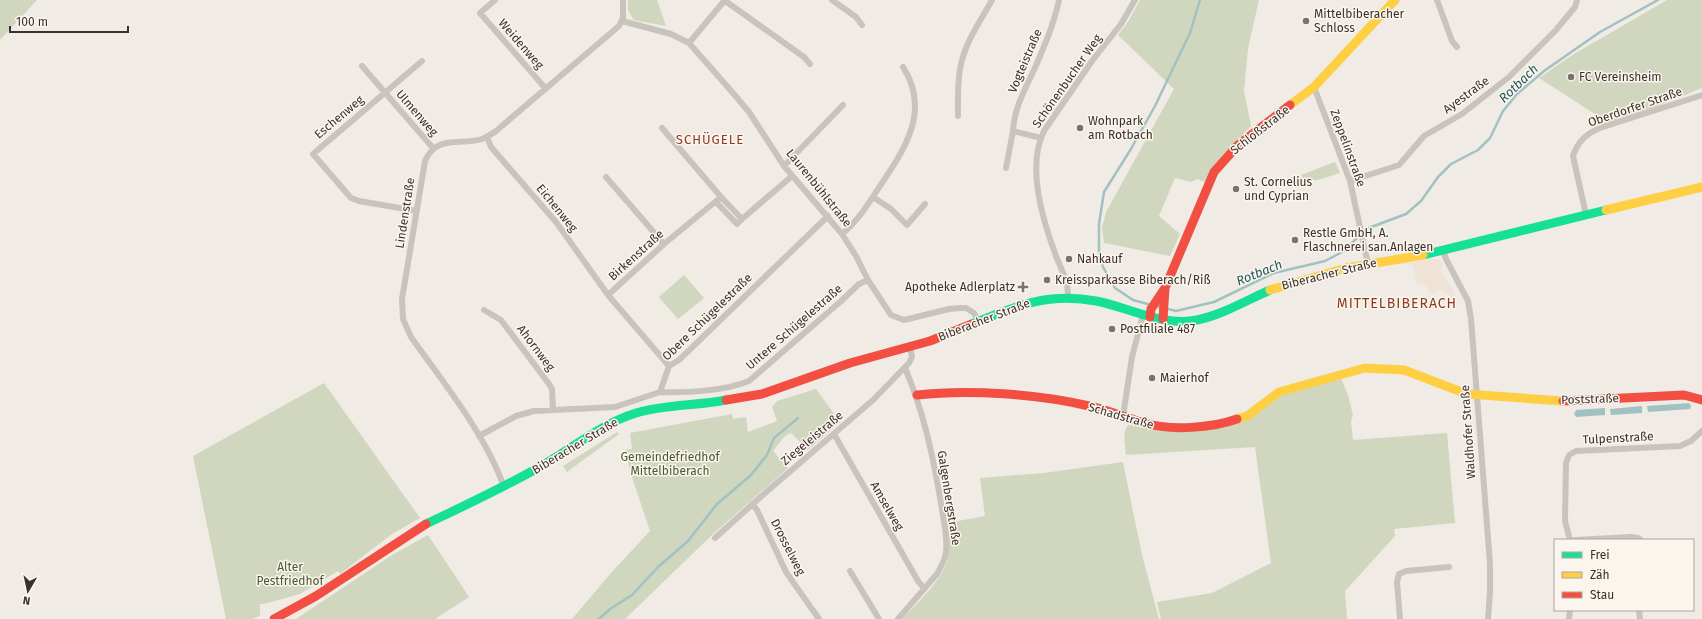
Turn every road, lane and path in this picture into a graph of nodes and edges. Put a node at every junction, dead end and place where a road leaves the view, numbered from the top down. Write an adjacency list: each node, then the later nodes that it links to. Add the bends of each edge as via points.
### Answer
1 (495, 0): 20 (street, Weidenweg, via 480,13)
2 (623, 0): 11 (street)
3 (724, 0): 13 (street); 16 (street, via 804,56)
4 (832, 0): 12 (street, via 856,17)
5 (992, 0): 24 (street, via 969,40 961,62)
6 (1059, 0): 26 (street, Vogteistraße, via 1051,29 1018,106)
7 (1135, 0): 28 (street, Schönenbucher Weg)
8 (1396, 0): 19 (street, Schloßstraße)
9 (1437, 0): 14 (street)
10 (1576, 0): 34 (street, Ayestraße, via 1575,7 1508,78 1462,114 1424,136 1399,165)
11 (622, 21): 13 (street, Laurenbühlstraße, via 671,34); 20 (street)
12 (862, 25)
13 (689, 43): 30 (street, Laurenbühlstraße, via 749,112)
14 (1456, 47)
15 (422, 61): 21 (street, Ulmenweg)
16 (810, 64)
17 (362, 66): 21 (street, Ulmenweg)
18 (903, 67): 37 (street, via 910,77 915,117 900,155)
19 (1314, 87): 34 (street, Zeppelinstraße); 52 (street, Schloßstraße, via 1238,145 1214,172)
20 (546, 89): 27 (street)
21 (384, 93): 29 (street, Ulmenweg); 40 (street, Eschenweg, via 313,154 351,198)
22 (1702, 95): 41 (street, Oberdorfer Straße, via 1600,128 1583,138 1575,149 1574,156)
23 (843, 105): 30 (street)
24 (958, 116)
25 (662, 128): 36 (street)
26 (1013, 131): 28 (street); 31 (street, Vogteistraße)
27 (486, 137): 29 (street); 49 (street, Eichenweg, via 491,147 556,222)
28 (1041, 138): 50 (street, Schönenbucher Weg, via 1036,162 1037,184 1053,247 1068,287)
29 (433, 148): 40 (street, Lindenstraße, via 425,161)
30 (784, 166): 32 (street, Laurenbühlstraße)
31 (1006, 168)
32 (792, 176): 42 (street, Laurenbühlstraße); 43 (street)
33 (606, 177): 45 (street)
34 (1350, 181): 47 (street, Zeppelinstraße)
35 (1702, 187): 41 (street, Biberacher Straße)
36 (721, 197): 38 (street, Birkenstraße); 43 (street)
37 (873, 197): 39 (street, via 891,209 907,225); 44 (street)
38 (716, 202): 43 (street, via 737,224); 45 (street, Birkenstraße)
39 (925, 204)
40 (417, 211): 65 (street, Lindenstraße, via 402,299 403,319 412,337)
41 (1586, 215): 46 (street, Biberacher Straße)
42 (828, 216): 44 (street, Laurenbühlstraße); 55 (street, Obere Schügelestraße, via 679,360)
43 (742, 220)
44 (842, 234): 48 (street, Laurenbühlstraße)
45 (664, 244): 49 (street, Birkenstraße)
46 (1443, 250): 47 (street, Biberacher Straße); 59 (street, Waldhofer Straße, via 1468,301)
47 (1368, 264): 52 (street, Biberacher Straße, via 1288,283 1197,320 1173,321)
48 (868, 280): 53 (street, Laurenbühlstraße, via 890,315 900,320 949,309 966,308 974,313); 57 (street, Untere Schügelestraße, via 854,288 749,381 693,392)
49 (608, 295): 55 (street, Birkenstraße)
50 (1068, 297): 52 (street, Biberacher Straße); 53 (street, Biberacher Straße, via 1029,302)
51 (484, 310): 61 (street, Ahornweg, via 501,320 549,384 552,389)
52 (1156, 311): 62 (street, via 1132,357)
53 (978, 321): 54 (street, Biberacher Straße)
54 (910, 347): 56 (street, Ziegeleistraße, via 912,357); 66 (street, Biberacher Straße, via 850,363 762,394 717,402 675,405 636,413 604,426)
55 (669, 366): 57 (street, Obere Schügelestraße)
56 (905, 368): 58 (street, Galgenbergstraße); 64 (street, Ziegeleistraße, via 874,400)
57 (660, 392): 61 (street, via 615,407)
58 (917, 395): 62 (street, Schadstraße, via 950,393 1032,397 1090,406); 74 (street, Galgenbergstraße, via 934,462 946,545 942,566)
59 (1477, 395): 60 (street, Poststraße, via 1596,400 1684,395); 62 (street, Schadstraße, via 1466,394 1404,370 1366,368 1278,392 1247,416 1224,424 1171,428 1146,424); 80 (street, Waldhofer Straße, via 1490,564)
60 (1702, 400)
61 (553, 410): 65 (street, via 534,411 516,416)
62 (1123, 416)
63 (1702, 431): 69 (street, Tulpenstraße, via 1691,441 1680,446 1576,451 1569,455 1566,463 1565,521)
64 (834, 434): 67 (street, Ziegeleistraße); 74 (street, Amselweg)
65 (479, 436): 66 (street, Lindenstraße)
66 (504, 487): 75 (street, Biberacher Straße, via 429,523 316,596)
67 (752, 504): 68 (street, Ziegeleistraße); 76 (street, Drosselweg, via 786,572)
68 (715, 538)
69 (1570, 539)
70 (1589, 539): 71 (street, via 1631,536)
71 (1640, 539)
72 (1449, 567): 79 (street, via 1406,571 1399,574 1397,582)
73 (850, 571): 77 (street)
74 (924, 588): 78 (street, Galgenbergstraße)
75 (274, 619)
76 (819, 619)
77 (879, 619)
78 (898, 619)
79 (1400, 619)
80 (1488, 619)

